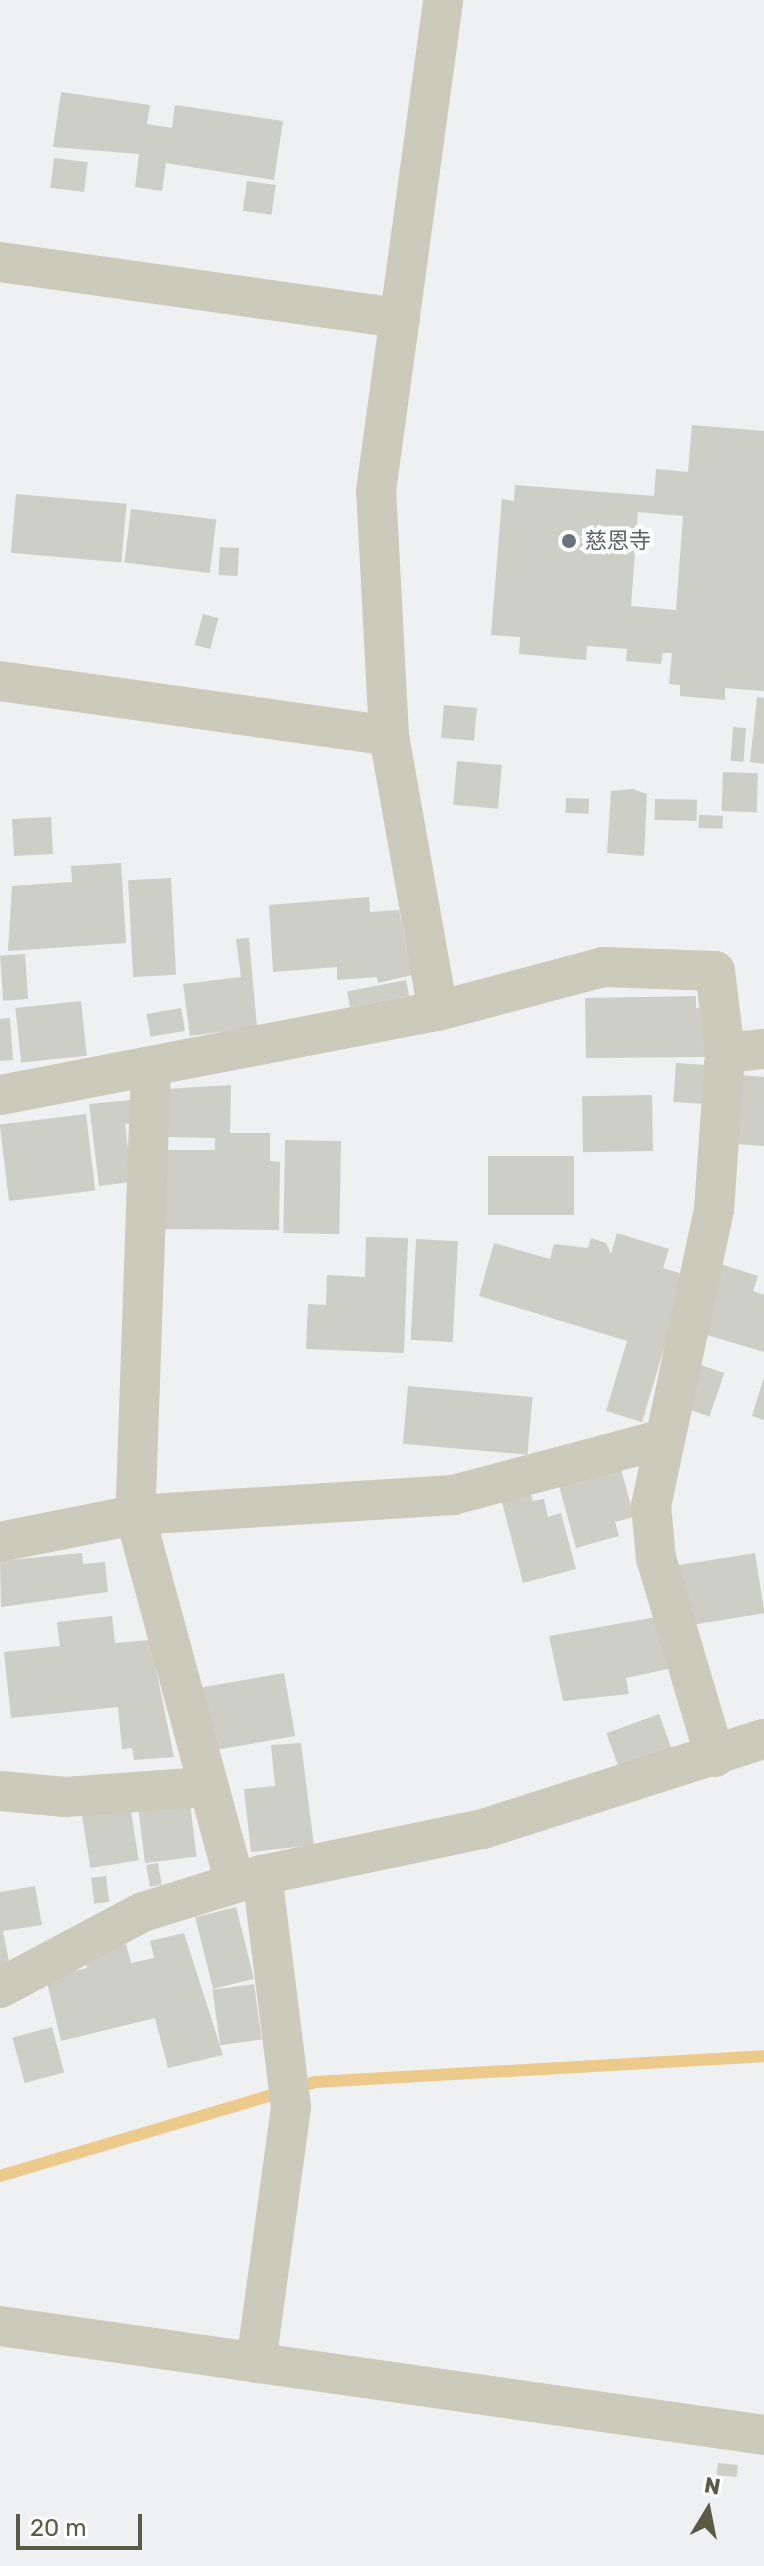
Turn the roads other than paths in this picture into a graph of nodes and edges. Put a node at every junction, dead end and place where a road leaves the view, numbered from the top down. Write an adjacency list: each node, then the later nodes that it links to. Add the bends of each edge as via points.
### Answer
1 (443, 0): 3 (street)
2 (0, 262): 3 (street)
3 (400, 318): 5 (street, via 376,491)
4 (0, 681): 5 (street)
5 (389, 736): 6 (street)
6 (438, 1011): 8 (street, via 603,967 715,971); 9 (street)
7 (764, 1049): 8 (street)
8 (725, 1053): 11 (street, via 714,1210)
9 (151, 1067): 10 (street); 12 (street)
10 (0, 1095)
11 (659, 1440): 12 (street, via 453,1495); 15 (street, via 651,1506 656,1558)
12 (135, 1515): 13 (street); 16 (street)
13 (0, 1542)
14 (764, 1739): 15 (street)
15 (715, 1757): 18 (street, via 483,1829)
16 (205, 1787): 17 (street, via 65,1797); 18 (street)
17 (0, 1791)
18 (249, 1879): 19 (street, via 143,1912); 21 (street, via 289,2090)
19 (0, 1988)
20 (0, 2326): 21 (street)
21 (256, 2363): 22 (street)
22 (764, 2435)

